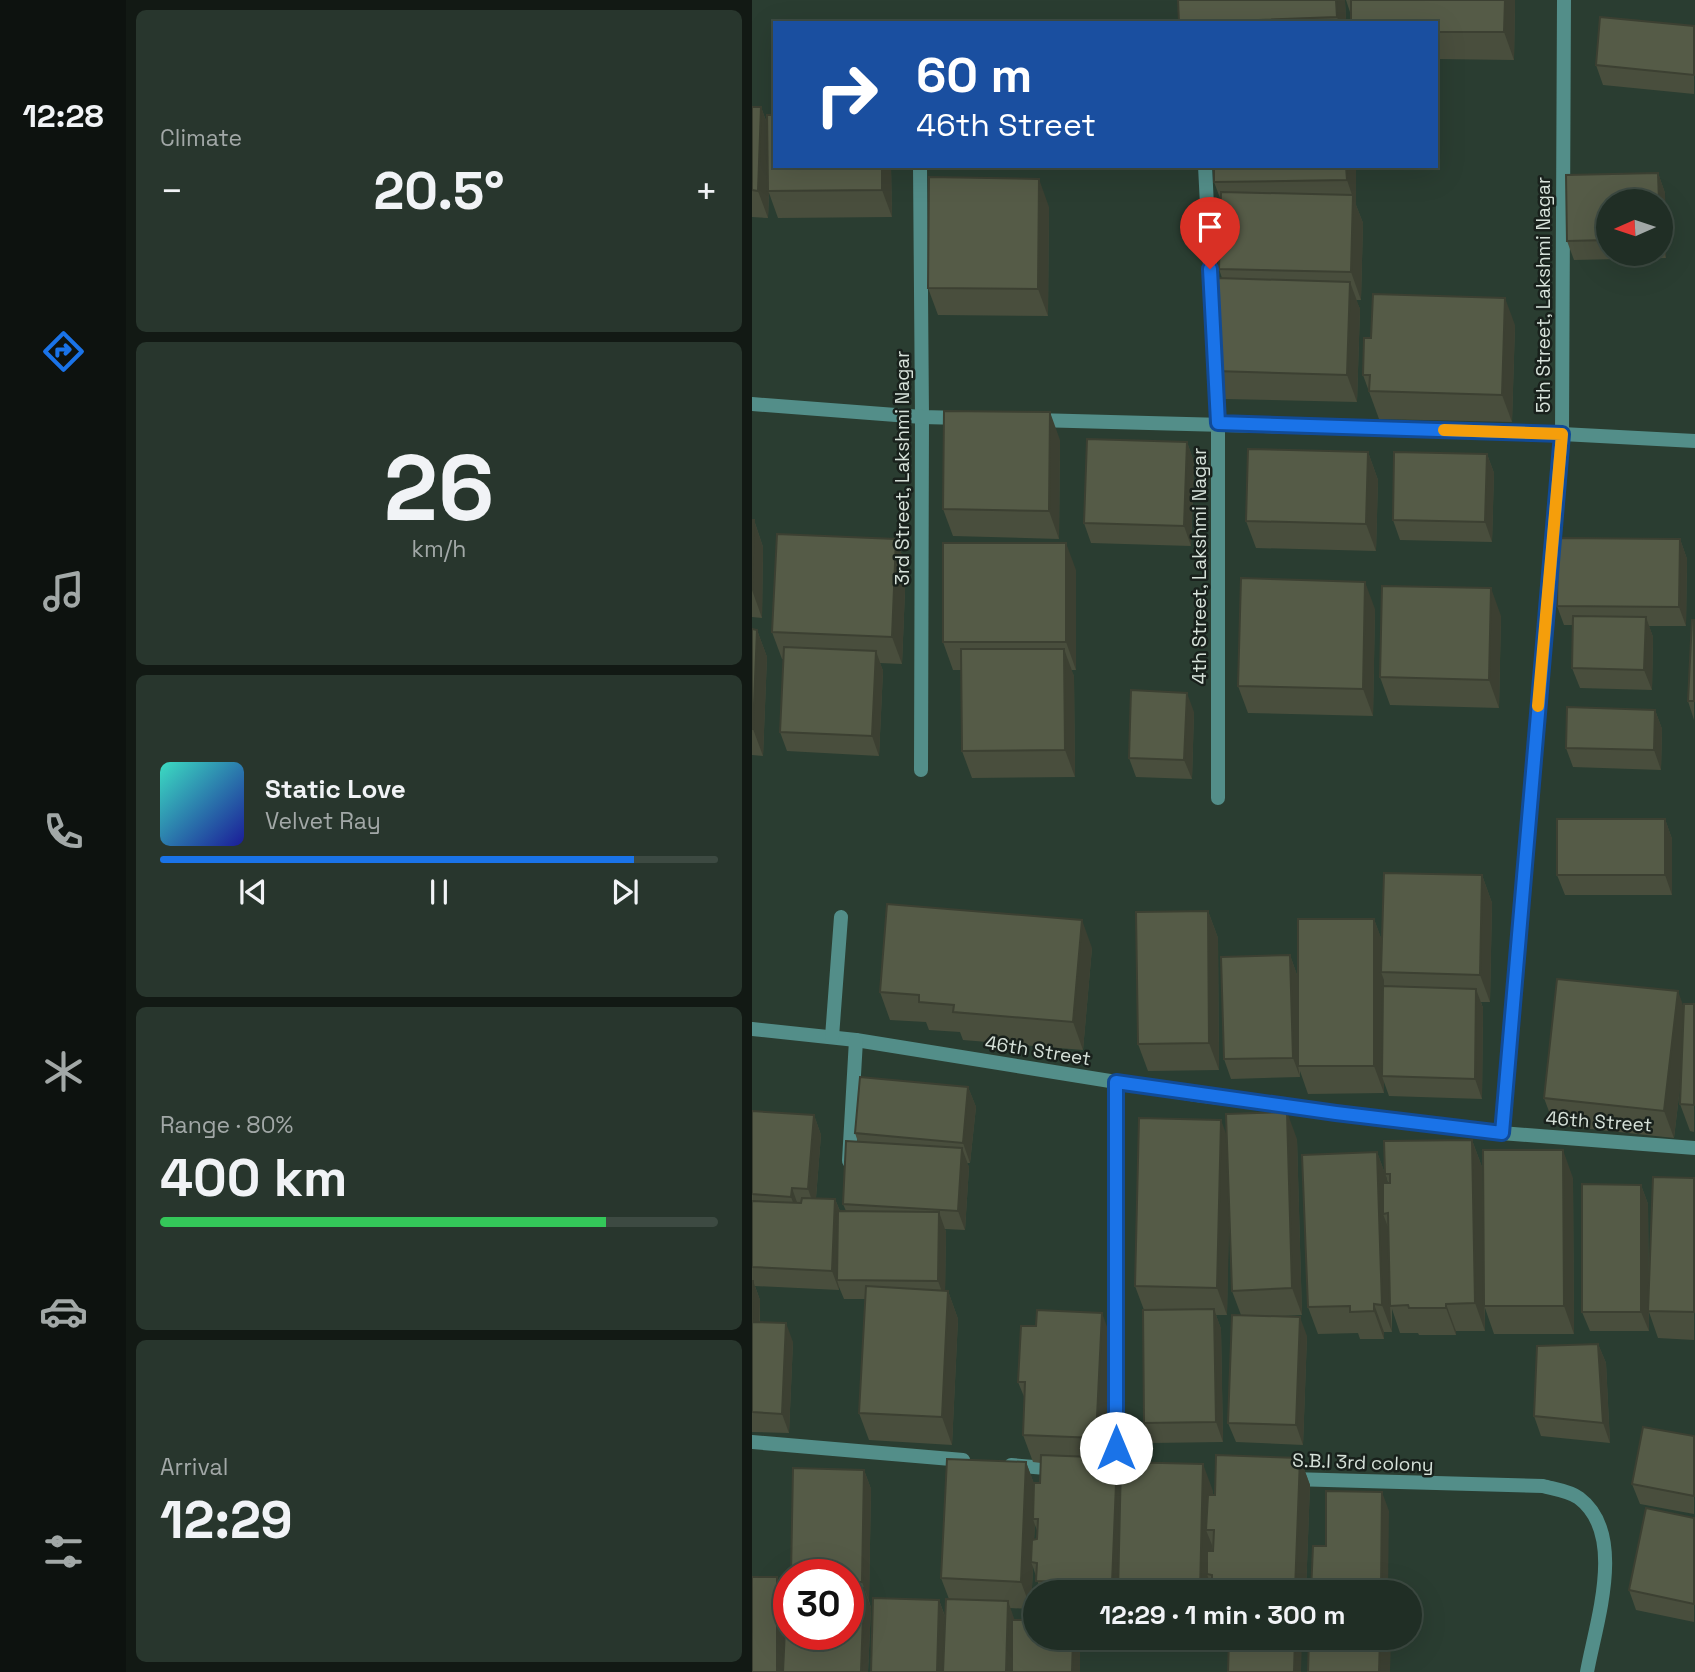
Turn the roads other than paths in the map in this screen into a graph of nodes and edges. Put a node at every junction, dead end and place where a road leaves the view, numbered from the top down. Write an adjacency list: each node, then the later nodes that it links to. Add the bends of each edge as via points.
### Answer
1 (1564, 0): 9 (street, 5th Street, Lakshmi Nagar)
2 (920, 168): 5 (street, 3rd Street, Lakshmi Nagar)
3 (1205, 168): 8 (street, 4th Street, Lakshmi Nagar)
4 (752, 404): 5 (street)
5 (922, 417): 6 (street); 11 (street, 3rd Street, Lakshmi Nagar)
6 (976, 418)
7 (1016, 419): 8 (street)
8 (1218, 423): 9 (street); 12 (street, 4th Street, Lakshmi Nagar)
9 (1562, 434): 10 (street); 18 (street, 5th Street, Lakshmi Nagar)
10 (1695, 442)
11 (921, 770)
12 (1218, 799)
13 (841, 917): 15 (street)
14 (752, 1029): 15 (street, 46th Street)
15 (832, 1037): 16 (street, 46th Street)
16 (856, 1040): 17 (street, 46th Street); 20 (street)
17 (1116, 1082): 18 (street, 46th Street); 23 (street)
18 (1502, 1133): 19 (street, 46th Street)
19 (1695, 1148)
20 (849, 1171)
21 (752, 1442): 22 (street)
22 (1076, 1471)
23 (1116, 1474)
24 (1282, 1479): 25 (street, S.B.I 3rd colony, via 1543,1486 1577,1496 1596,1515 1606,1571)
25 (1587, 1672)

